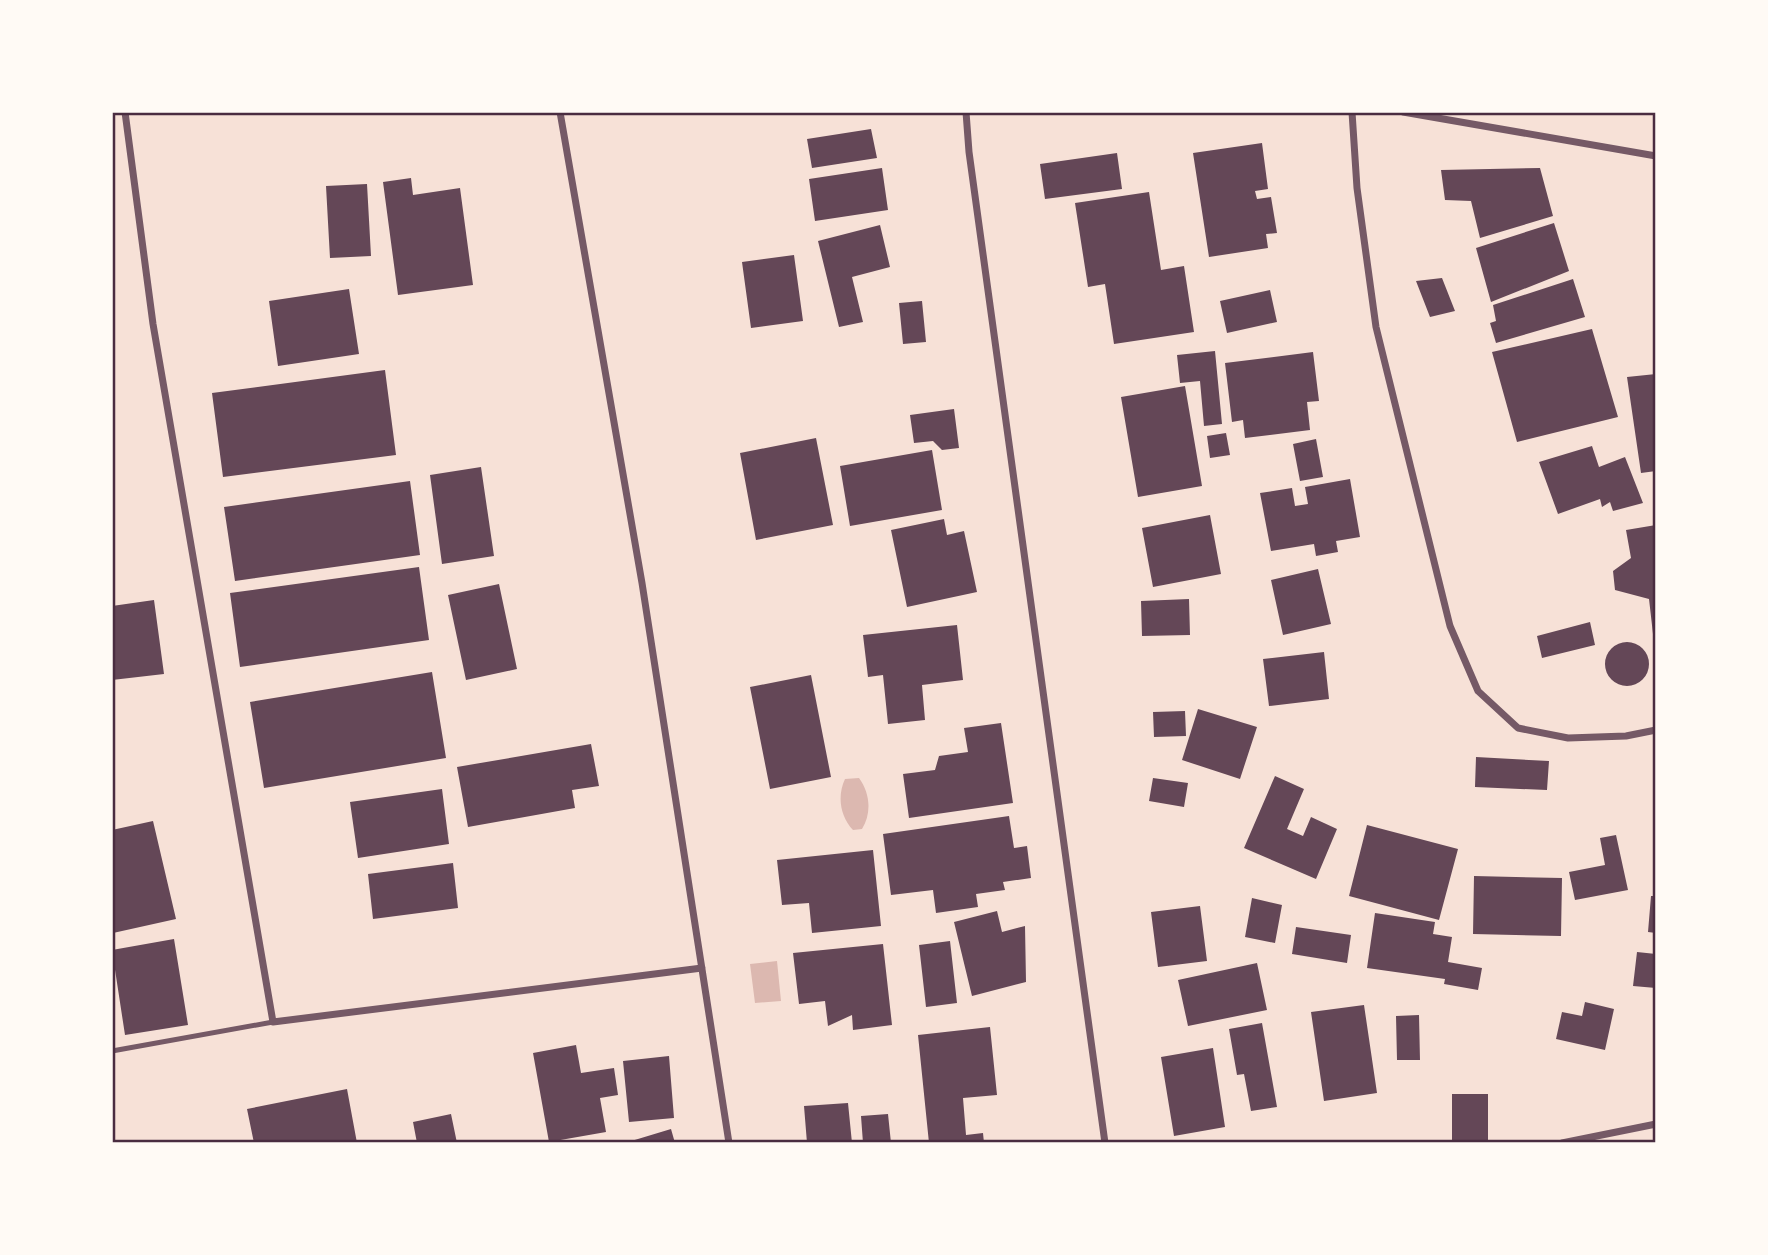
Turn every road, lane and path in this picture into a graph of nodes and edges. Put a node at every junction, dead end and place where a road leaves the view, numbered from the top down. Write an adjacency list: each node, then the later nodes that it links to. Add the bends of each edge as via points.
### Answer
1 (125, 112): 9 (street, via 153,324)
2 (560, 112): 8 (street)
3 (966, 112): 13 (street)
4 (1352, 112): 7 (street, via 1376,327 1450,626 1478,691 1518,728 1568,738)
5 (1403, 112): 6 (street)
6 (1656, 156)
7 (1656, 730)
8 (702, 968): 9 (street); 12 (street)
9 (273, 1023): 10 (lane)
10 (112, 1051)
11 (1656, 1124): 14 (street)
12 (729, 1143)
13 (1105, 1143)
14 (1562, 1143)

